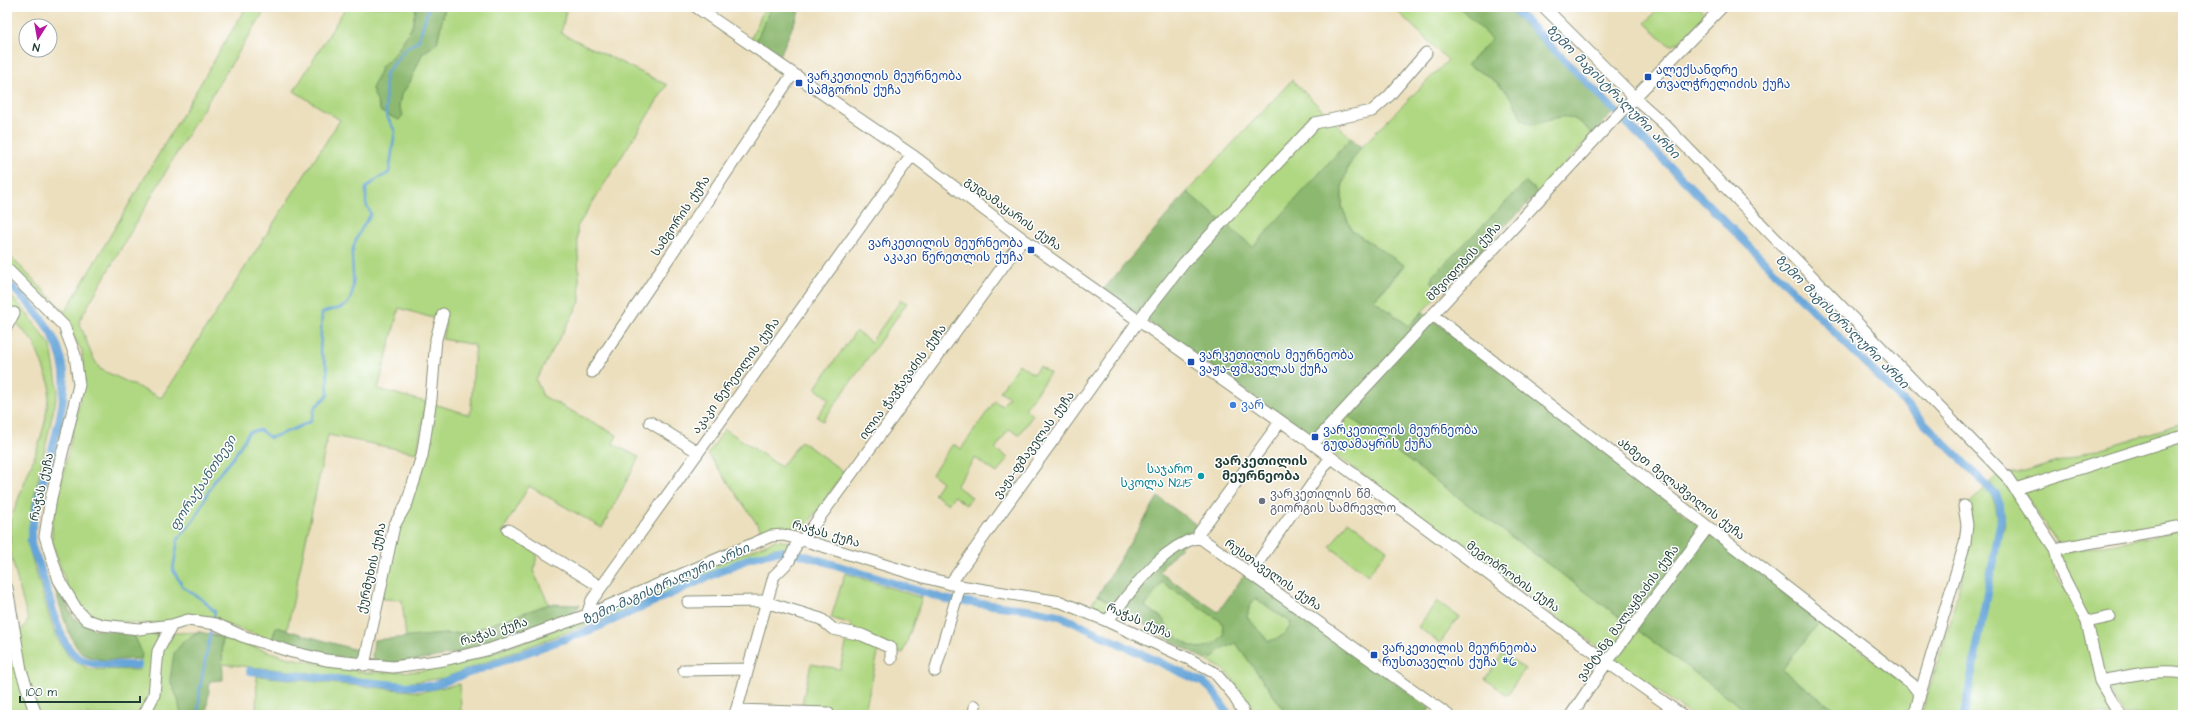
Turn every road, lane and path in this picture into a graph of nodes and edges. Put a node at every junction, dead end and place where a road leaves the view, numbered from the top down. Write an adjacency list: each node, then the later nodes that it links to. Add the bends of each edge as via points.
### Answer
1 (696, 7): 5 (street, გუდამაყარის ქუჩა)
2 (1544, 7): 6 (street)
3 (1722, 7): 6 (street, მშვიდობის ქუჩა)
4 (1426, 53): 13 (street, ვაჟა-ფშაველას ქუჩა, via 1389,96 1372,111 1315,123 1184,263)
5 (792, 75): 7 (street, გუდამაყარის ქუჩა); 15 (street, სამგორის ქუჩა)
6 (1631, 102): 12 (street, მშვიდობის ქუჩა); 22 (street, via 1675,135 2007,477)
7 (912, 156): 8 (street, გუდამაყარის ქუჩა); 20 (street, აკაკი წერეთლის ქუჩა)
8 (1023, 239): 13 (street, გუდამაყარის ქუჩა); 28 (street, ილია ჭავჭავაძის ქუჩა)
9 (7, 269): 40 (street, რაჭას ქუჩა, via 64,326 76,355 79,385 46,521 45,536 59,580 77,610 87,620 102,625 139,629)
10 (14, 313): 14 (street)
11 (443, 314): 43 (street, ქურმუხის ქუჩა, via 436,339 431,399 422,456 407,503 394,526)
12 (1433, 315): 19 (street, მშვიდობის ქუჩა); 25 (street, ახმეთ მელაშვილის ქუჩა)
13 (1139, 320): 17 (street, გუდამაყარის ქუჩა); 33 (street, ვაჟა-ფშაველას ქუჩა)
14 (7, 326)
15 (592, 372)
16 (650, 422): 20 (street)
17 (1280, 422): 19 (street, გუდამაყარის ქუჩა); 27 (street, via 1199,533)
18 (2183, 436): 22 (street)
19 (1313, 444): 21 (street, მეგობრობის ქუჩა)
20 (698, 452): 31 (street, აკაკი წერეთლის ქუჩა)
21 (1330, 458): 30 (street); 42 (street, მეგობრობის ქუჩა)
22 (2015, 489): 29 (street)
23 (1964, 506): 49 (street, via 1967,525 1963,549)
24 (2183, 526): 29 (street)
25 (1708, 527): 42 (street, ვახტანგ მალაყმაძის ქუჩა); 49 (street, ახმეთ მელაშვილის ქუჩა, via 1912,684)
26 (508, 530): 31 (street)
27 (1199, 537): 30 (street, რუსთაველის ქუჩა); 38 (street, via 1180,543 1140,579)
28 (800, 541): 33 (street, რაჭას ქუჩა); 35 (street, ილია ჭავჭავაძის ქუჩა, via 789,561 774,576); 36 (street, რაჭას ქუჩა, via 783,535 771,536)
29 (2055, 548): 39 (street, via 2060,570)
30 (1250, 574): 55 (street, რუსთაველის ქუჩა)
31 (602, 587): 36 (street, აკაკი წერეთლის ქუჩა, via 592,600)
32 (7, 588): 52 (street, via 21,670)
33 (956, 589): 38 (street, რაჭას ქუჩა, via 1060,602); 46 (street, ვაჟა-ფშაველას ქუჩა)
34 (688, 602): 35 (street)
35 (767, 602): 41 (street, via 821,619 833,629 862,635 891,648); 44 (street)
36 (587, 615): 43 (street, რაჭას ქუჩა, via 491,649 444,660 393,667)
37 (2110, 617): 39 (street)
38 (1107, 620): 54 (street, რაჭას ქუჩა, via 1215,673 1232,693)
39 (2086, 622): 48 (street)
40 (172, 625): 43 (street, რაჭას ქუჩა, via 188,620 216,624 242,636 292,652); 53 (street, via 158,651 154,695)
41 (891, 659)
42 (1607, 662): 56 (street, ვახტანგ მალაყმაძის ქუჩა); 57 (street, მეგობრობის ქუჩა)
43 (364, 665)
44 (748, 669): 45 (street); 50 (street)
45 (684, 670)
46 (935, 671)
47 (2183, 674): 48 (street, via 2168,671 2150,672)
48 (2100, 681): 59 (street)
49 (1920, 694): 58 (street)
50 (736, 713): 51 (street)
51 (828, 713)
52 (36, 715)
53 (144, 715)
54 (1245, 715)
55 (1448, 715)
56 (1571, 715)
57 (1682, 715)
58 (1915, 715)
59 (2120, 715)

